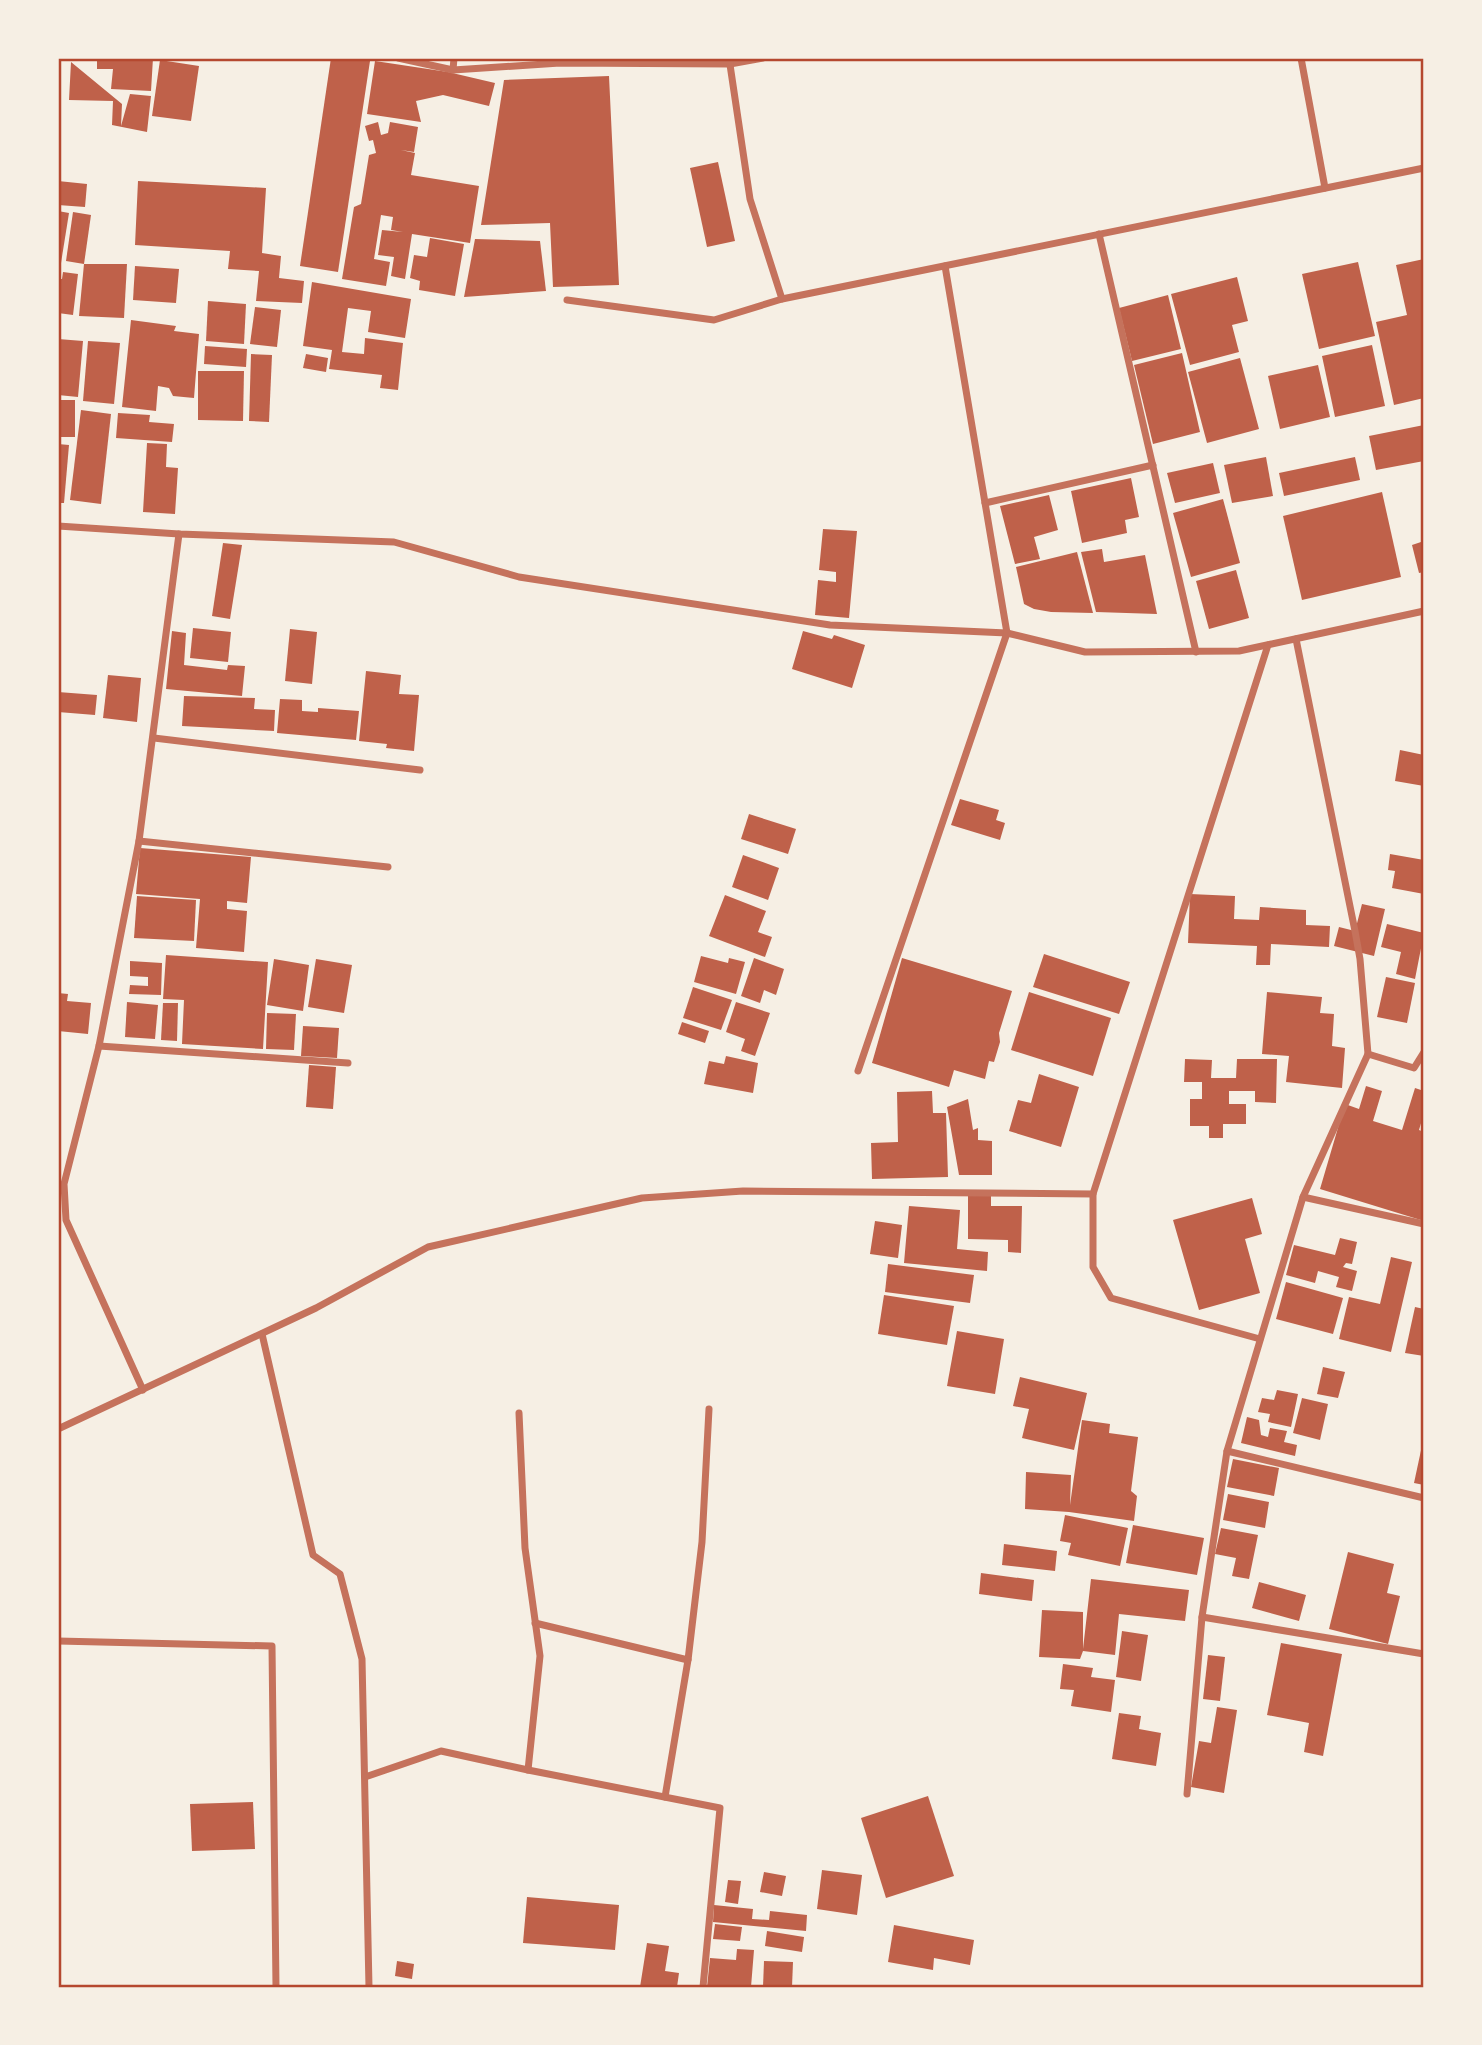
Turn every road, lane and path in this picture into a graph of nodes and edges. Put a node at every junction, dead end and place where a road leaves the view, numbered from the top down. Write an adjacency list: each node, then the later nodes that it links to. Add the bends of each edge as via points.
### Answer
1 (398, 58): 7 (street)
2 (454, 58): 7 (street)
3 (763, 58): 6 (street)
4 (1301, 58): 9 (street)
5 (561, 60): 6 (street); 7 (street)
6 (730, 61): 12 (street, via 750,199)
7 (453, 70)
8 (1424, 168): 9 (street)
9 (1325, 188): 10 (street)
10 (1099, 234): 11 (street); 14 (street)
11 (945, 266): 12 (street); 15 (street)
12 (782, 299): 13 (street, via 714,320)
13 (567, 300)
14 (1153, 465): 15 (street); 22 (street)
15 (985, 503): 19 (street)
16 (58, 526): 17 (street)
17 (179, 534): 19 (street, via 394,542 519,577 817,623); 23 (street)
18 (1424, 611): 20 (street)
19 (1007, 633): 22 (street, via 1085,652); 31 (street)
20 (1296, 639): 21 (street); 29 (street, via 1356,931)
21 (1268, 645): 22 (street); 32 (street)
22 (1196, 652)
23 (154, 738): 24 (street); 25 (street)
24 (420, 770)
25 (139, 841): 26 (street); 27 (street)
26 (388, 867)
27 (99, 1046): 30 (street); 37 (street, via 64,1184 66,1220)
28 (1424, 1052): 29 (street, via 1414,1068)
29 (1368, 1054): 33 (street)
30 (348, 1063)
31 (858, 1071)
32 (1093, 1194): 35 (street, via 743,1191 642,1198 428,1247); 36 (street, via 1093,1267 1111,1298)
33 (1303, 1196): 34 (street); 36 (street)
34 (1424, 1224)
35 (262, 1334): 37 (street); 49 (street, via 313,1555 340,1574 362,1658)
36 (1260, 1339): 41 (street)
37 (143, 1390): 40 (street)
38 (709, 1409): 47 (street, via 702,1542)
39 (519, 1413): 44 (street, via 525,1548)
40 (58, 1429)
41 (1227, 1451): 42 (street); 43 (street)
42 (1424, 1498)
43 (1202, 1617): 46 (street); 50 (street)
44 (535, 1623): 47 (street); 48 (street, via 540,1656)
45 (58, 1641): 52 (street, via 272,1646)
46 (1424, 1654)
47 (688, 1660): 51 (street)
48 (528, 1770): 49 (street, via 441,1751); 51 (street)
49 (365, 1777): 53 (street)
50 (1187, 1794)
51 (665, 1797): 54 (street, via 720,1808)
52 (275, 1987)
53 (369, 1987)
54 (703, 1987)

